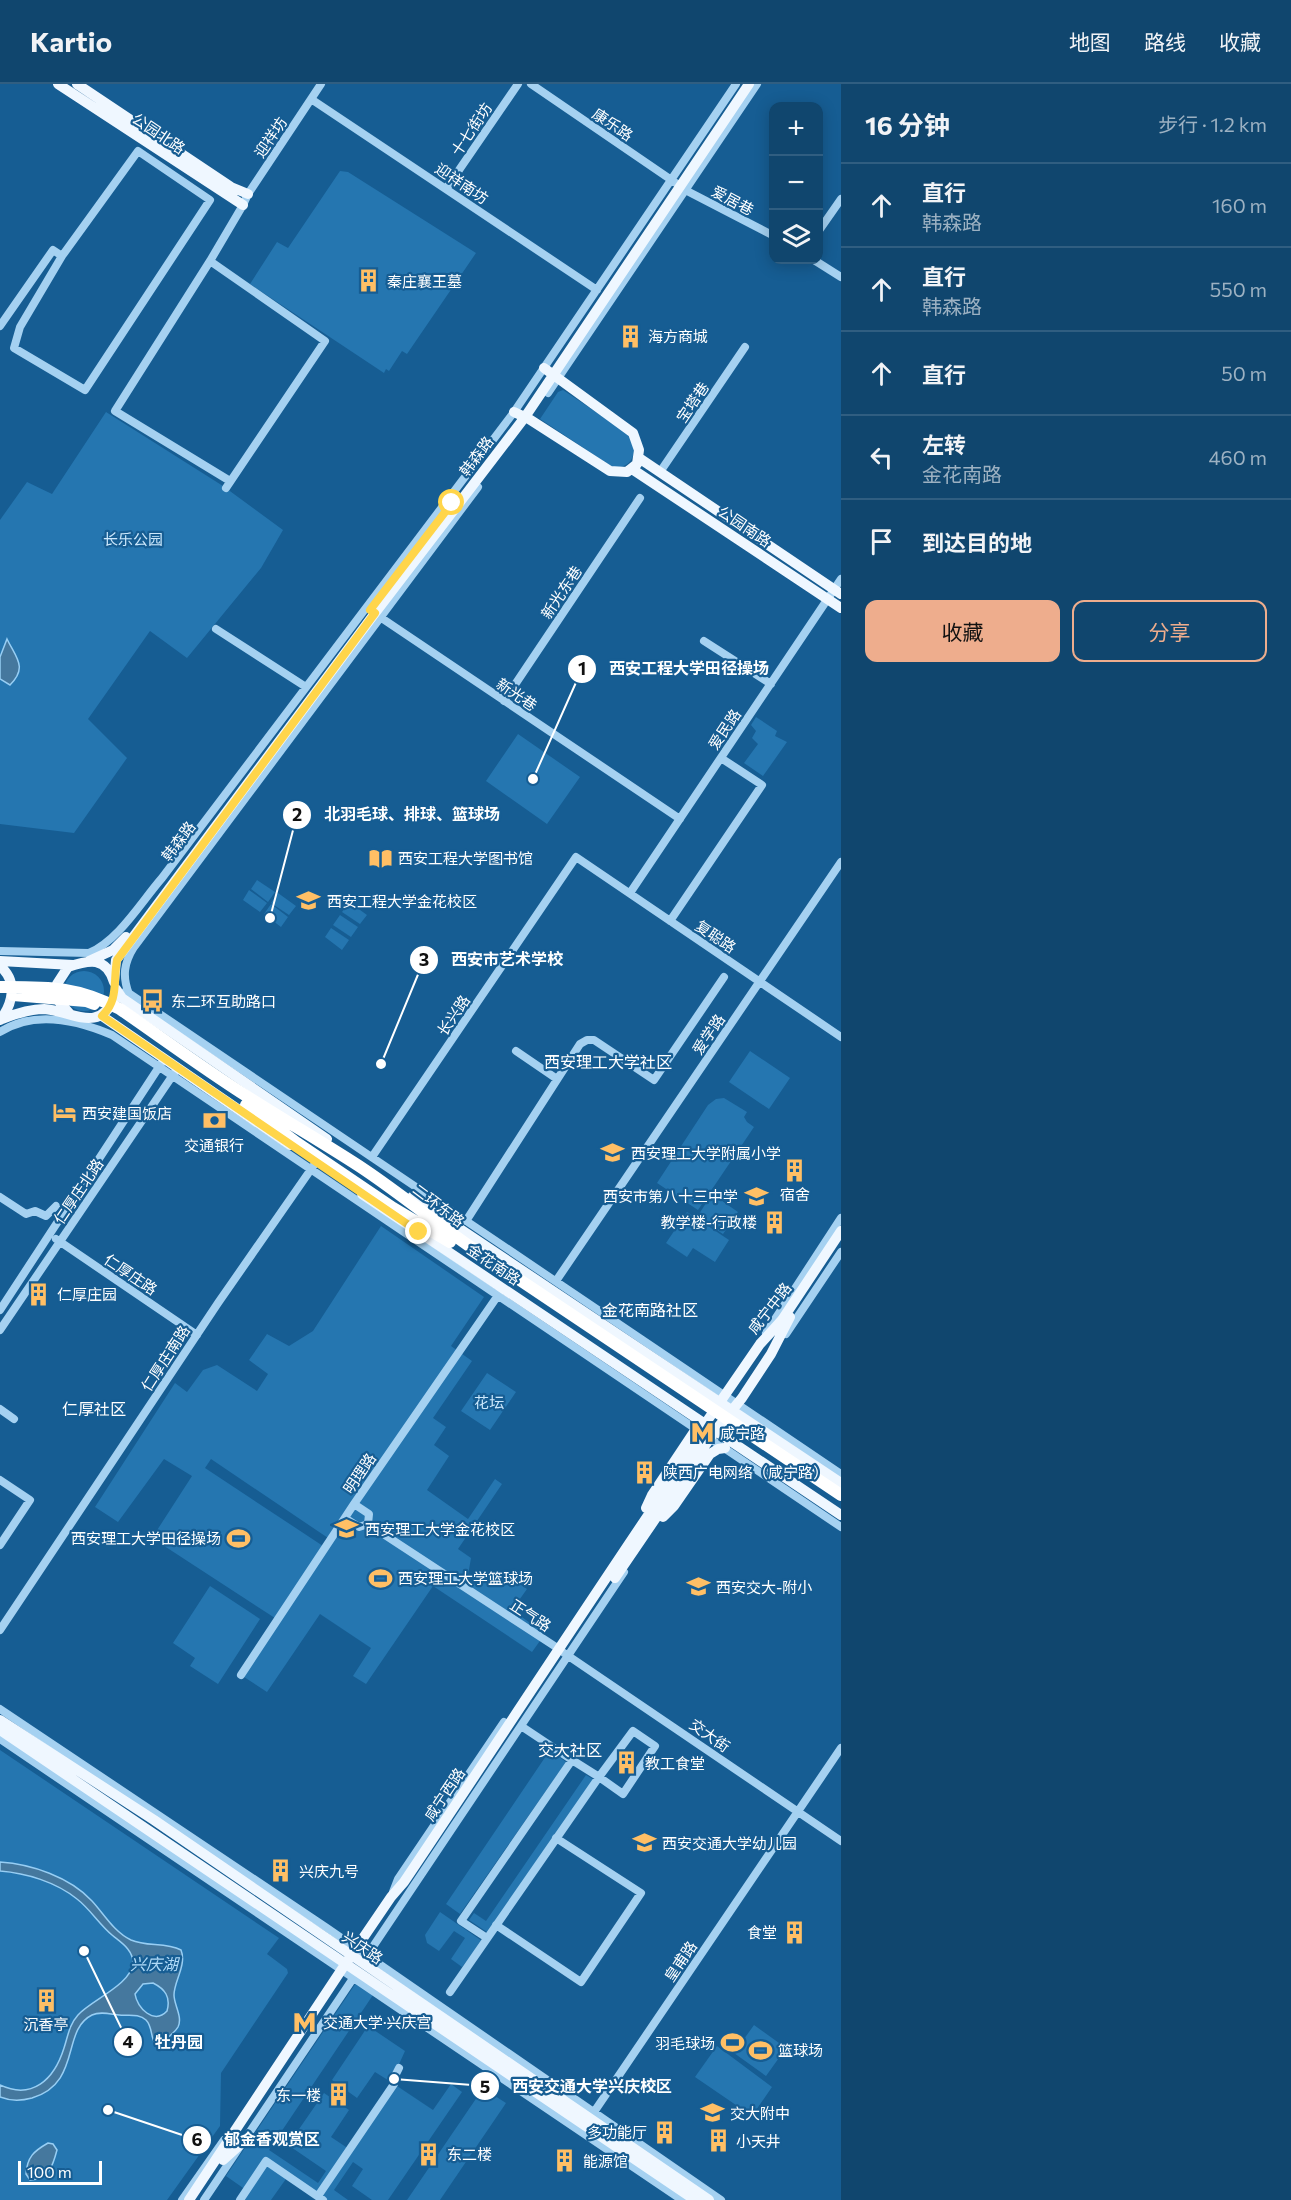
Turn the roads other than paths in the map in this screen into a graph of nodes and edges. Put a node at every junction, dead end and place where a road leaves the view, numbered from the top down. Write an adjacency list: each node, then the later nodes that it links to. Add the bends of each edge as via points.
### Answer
1 (58, 84): 15 (main road, 公园北路)
2 (77, 84): 13 (main road, 公园北路, via 231,188)
3 (321, 84): 10 (street, 迎祥坊)
4 (518, 84): 12 (street, 十七街坊)
5 (531, 84): 11 (street, 康乐路)
6 (736, 84): 11 (street)
7 (743, 84): 11 (main road, 韩森路)
8 (749, 84): 11 (main road, 韩森路)
9 (757, 84): 11 (street)
10 (311, 99): 12 (street, 迎祥南坊); 13 (street, 迎祥坊)
11 (678, 184): 17 (street, 爱居巷); 22 (street); 25 (main road, 韩森路)
12 (447, 189): 22 (street, 迎祥南坊)
13 (248, 194): 15 (street, 迎祥坊)
14 (841, 199): 16 (street)
15 (243, 205): 19 (street, 迎祥坊)
16 (823, 226)
17 (769, 233)
18 (62, 256): 18 (street, via 20,327 14,348 85,390 210,200 138,151); 23 (street, via 53,250)
19 (210, 261): 19 (street, 迎祥坊, via 115,411 228,484 325,340)
20 (820, 264): 21 (street)
21 (841, 277)
22 (597, 290): 25 (street)
23 (0, 326)
24 (745, 347): 29 (street, 宝塔巷)
25 (551, 373): 26 (main road, 韩森路); 27 (main road, via 633,433)
26 (521, 415): 28 (main road, via 610,471); 35 (main road, 韩森路); 39 (street)
27 (639, 458): 28 (main road); 29 (main road, 公园南路)
28 (632, 469): 33 (main road, 公园南路)
29 (660, 472): 32 (main road, 公园南路)
30 (640, 498): 40 (street, 新光东巷)
31 (841, 579): 32 (street, 爱民路)
32 (838, 591): 33 (street, 爱民路)
33 (828, 599): 34 (main road, 公园南路); 38 (street, 爱民路)
34 (841, 608)
35 (375, 614): 40 (street, 新光巷); 48 (main road, 韩森路, via 120,945); 51 (street, via 134,947); 55 (main road, 韩森路, via 117,960)
36 (216, 629): 39 (street)
37 (704, 641): 38 (street)
38 (771, 684): 41 (street, 爱民路)
39 (306, 687): 48 (street, via 162,878 114,936)
40 (504, 701): 42 (street, 新光巷)
41 (721, 758): 42 (street, 爱民路); 46 (street, via 762,785)
42 (680, 819): 45 (street, 爱民路)
43 (576, 857): 45 (street, 复聪路); 73 (street, 长兴路)
44 (841, 862): 54 (street, 爱学路)
45 (630, 893): 46 (street, 复聪路)
46 (670, 921): 54 (street, 复聪路)
47 (0, 951): 48 (street)
48 (89, 957): 50 (main road); 55 (main road, via 105,966)
49 (0, 961): 50 (main road)
50 (73, 965): 59 (main road, via 63,973 55,990 58,1002)
51 (125, 965): 55 (street); 57 (street)
52 (0, 966): 61 (main road, via 10,979 12,992)
53 (724, 977): 68 (street, via 654,1080 594,1040 580,1044)
54 (760, 981): 63 (street, 复聪路); 87 (street, 爱学路)
55 (115, 986): 57 (street); 60 (main road, via 111,1005); 67 (main road, 金花南路, via 123,998)
56 (0, 987): 67 (highway, 二环东路, via 39,987 97,997)
57 (129, 994): 67 (street)
58 (0, 995): 67 (highway, 二环东路, via 86,1001)
59 (70, 1014): 60 (main road); 61 (main road, via 32,1010)
60 (102, 1016): 65 (main road, 金花南路)
61 (1, 1020)
62 (0, 1032): 65 (street, via 17,1023 46,1019 85,1026 112,1035)
63 (841, 1037)
64 (516, 1051): 68 (street)
65 (162, 1063): 66 (main road, 金花南路); 83 (street, 仁厚庄北路)
66 (176, 1072): 71 (main road, 金花南路); 74 (street); 84 (street, 仁厚庄北路)
67 (229, 1078): 69 (highway, 二环东路); 70 (highway, 二环东路); 72 (main road, 金花南路); 73 (street)
68 (557, 1079): 80 (street)
69 (273, 1124): 71 (highway); 81 (highway, 二环东路, via 393,1208)
70 (316, 1138): 72 (highway); 81 (highway, 二环东路, via 410,1201)
71 (291, 1146): 74 (main road, 金花南路)
72 (338, 1147): 75 (main road, 金花南路)
73 (372, 1157): 80 (street)
74 (313, 1166): 78 (main road, 金花南路); 88 (street); 91 (street, 仁厚庄南路)
75 (411, 1196): 81 (highway); 94 (main road, 金花南路)
76 (0, 1197): 77 (street, via 26,1214 35,1210 45,1216)
77 (56, 1206)
78 (394, 1216): 81 (highway); 88 (main road, 金花南路)
79 (841, 1218): 92 (street)
80 (466, 1221): 87 (street)
81 (428, 1223): 88 (highway, 二环东路)
82 (841, 1231): 92 (main road, 咸宁中路, via 782,1320)
83 (50, 1236): 84 (street, 仁厚庄路); 89 (street, 仁厚庄北路)
84 (60, 1242): 90 (street, 仁厚庄北路); 91 (street, 仁厚庄路)
85 (841, 1242): 93 (main road, 咸宁中路, via 787,1322)
86 (841, 1252): 93 (street)
87 (556, 1281): 94 (street)
88 (509, 1287): 98 (main road, 金花南路); 103 (highway, 二环东路); 104 (street, 明理路); 105 (highway, 二环东路)
89 (0, 1310)
90 (0, 1330)
91 (197, 1335): 113 (street, 仁厚庄南路)
92 (760, 1344): 94 (main road, 咸宁中路)
93 (771, 1354): 95 (main road, 咸宁中路)
94 (722, 1399): 95 (main road, 金花南路); 98 (main road, 咸宁西路)
95 (735, 1408): 98 (main road, 咸宁西路); 100 (street); 102 (main road, 金花南路)
96 (0, 1409): 97 (street)
97 (14, 1419)
98 (706, 1431): 99 (street); 106 (main road, 金花南路); 110 (main road, 咸宁西路); 112 (main road, 咸宁西路, via 652,1495)
99 (725, 1448): 109 (street); 110 (main road, via 710,1454 668,1512)
100 (841, 1474)
101 (0, 1480): 111 (street, via 30,1500)
102 (841, 1483)
103 (841, 1495)
104 (354, 1504): 107 (street, 明理路); 108 (street, via 369,1514)
105 (841, 1504)
106 (841, 1515)
107 (345, 1518): 108 (street, via 359,1527); 115 (street, 明理路)
108 (368, 1524): 114 (street, 正气路)
109 (841, 1527)
110 (649, 1529): 112 (main road, 咸宁西路)
111 (0, 1545)
112 (632, 1547): 114 (main road, 咸宁西路)
113 (0, 1630)
114 (562, 1651): 118 (street); 124 (street, 交大街); 129 (main road, 咸宁西路); 129 (main road, 咸宁西路, via 391,1897)
115 (241, 1675)
116 (0, 1709): 129 (street)
117 (0, 1720): 129 (main road, 兴庆路, via 154,1820)
118 (521, 1726): 122 (street); 129 (street)
119 (0, 1730): 129 (main road, 兴庆路)
120 (0, 1739): 129 (street)
121 (841, 1748): 124 (street, 皇甫路)
122 (572, 1760): 123 (street); 128 (street, via 461,1921)
123 (599, 1777): 123 (street, via 623,1794 655,1746 633,1731); 125 (street)
124 (798, 1812): 126 (street, 交大街); 132 (street, 皇甫路)
125 (556, 1838): 127 (street); 127 (street, via 641,1893 581,1982)
126 (841, 1841)
127 (496, 1925): 128 (street)
128 (487, 1938): 130 (street)
129 (354, 1963): 132 (main road, 兴庆路); 132 (street); 133 (main road, 咸宁西路); 134 (street); 135 (main road, 咸宁西路); 142 (street)
130 (450, 1992)
131 (399, 2068): 136 (street, via 394,2084)
132 (589, 2119): 143 (main road, 兴庆路); 144 (main road, 兴庆路); 145 (street)
133 (240, 2121): 137 (street); 138 (main road, 咸宁西路)
134 (244, 2141): 135 (main road); 140 (street)
135 (223, 2160): 139 (main road, 咸宁西路)
136 (321, 2198): 141 (street, via 266,2161)
137 (182, 2200)
138 (189, 2200)
139 (196, 2200)
140 (204, 2200)
141 (240, 2200)
142 (682, 2200)
143 (695, 2200)
144 (709, 2200)
145 (721, 2200)

